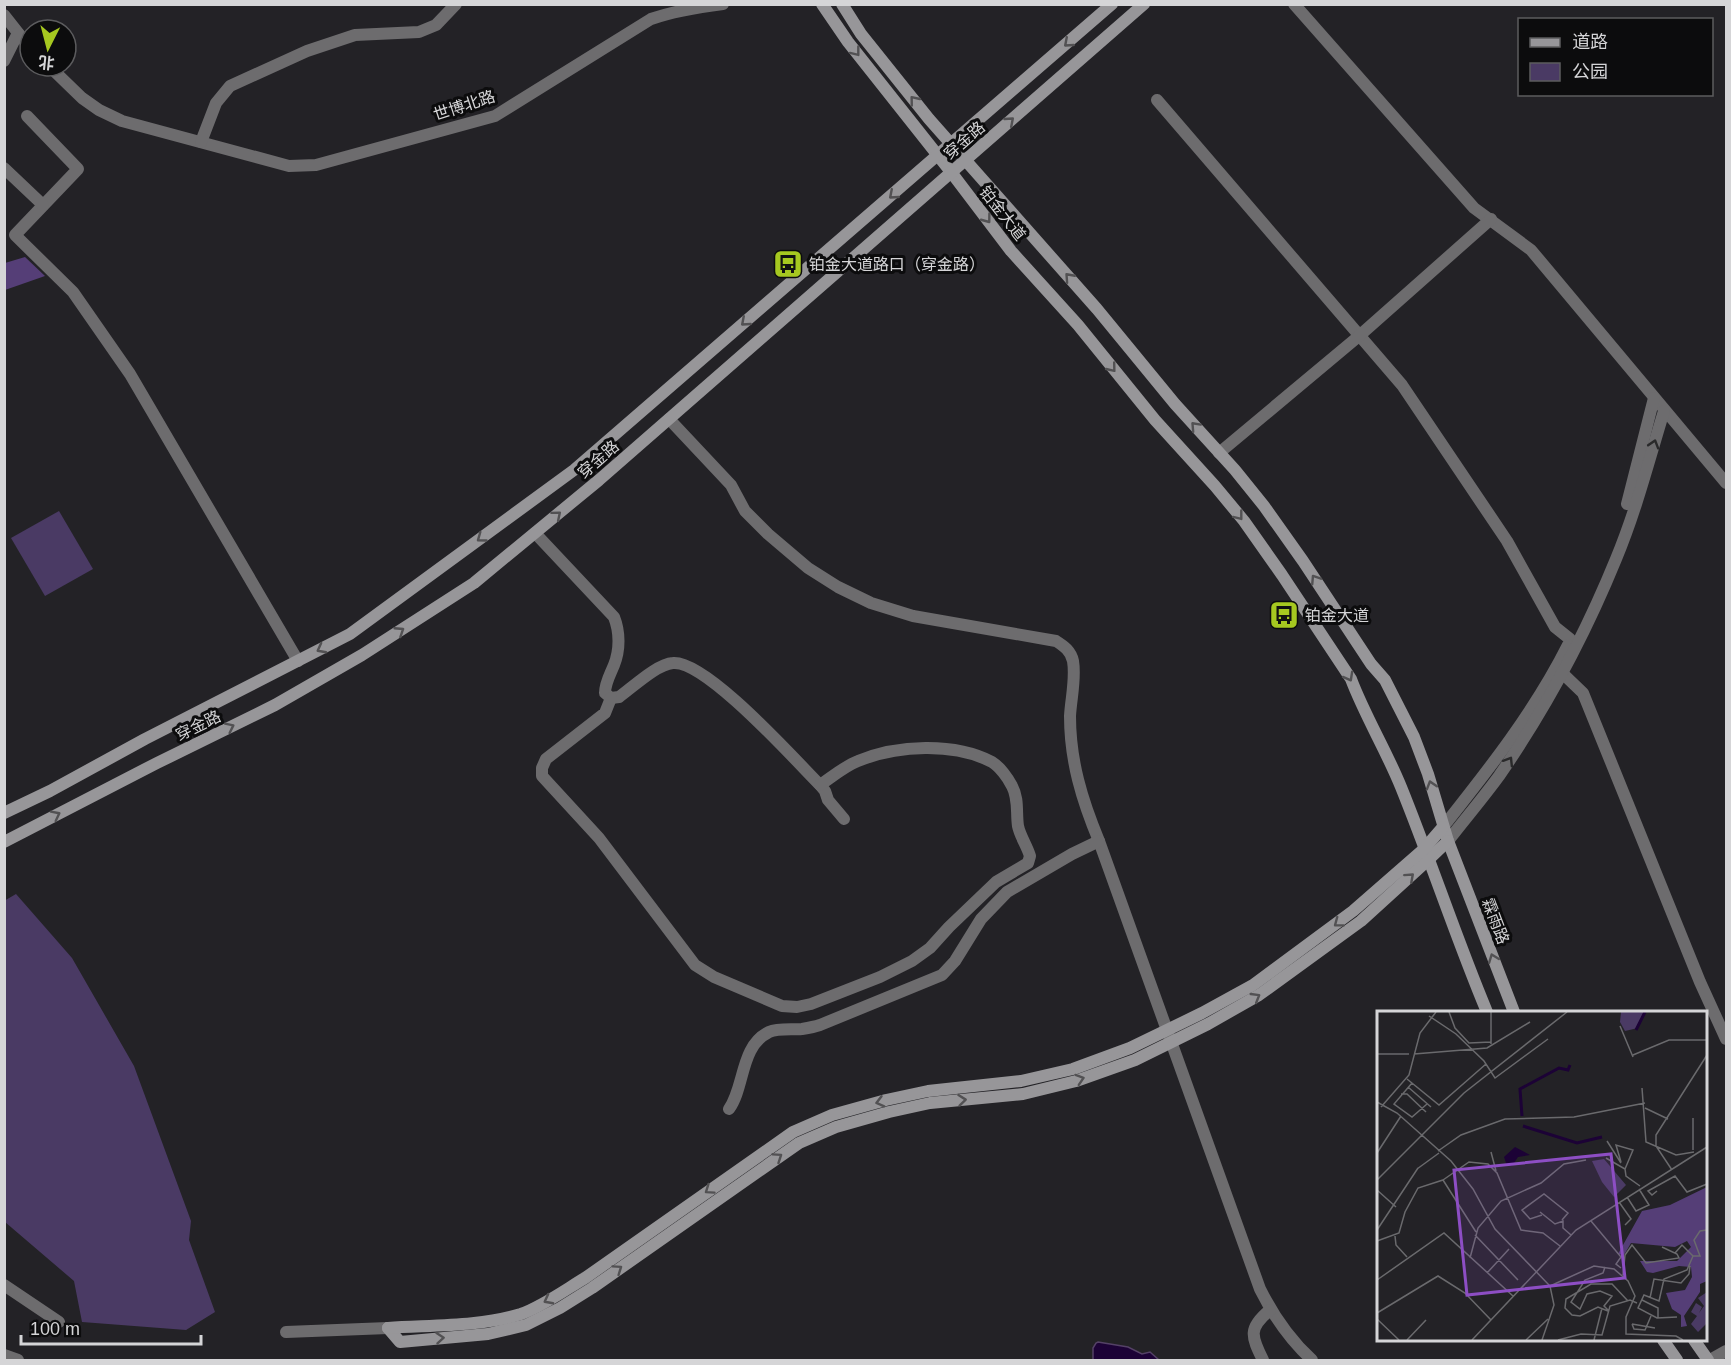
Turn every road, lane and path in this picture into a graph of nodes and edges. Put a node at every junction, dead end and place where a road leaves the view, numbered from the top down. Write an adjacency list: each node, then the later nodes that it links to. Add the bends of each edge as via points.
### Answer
1 (456, 4): 14 (street, via 436,25 418,32 356,34 230,86 216,103)
2 (723, 4): 14 (street, 世博北路, via 651,19 495,116 316,165 289,166)
3 (822, 4): 16 (main road, 铂金大道, one-way to 16)
4 (842, 4): 15 (main road, 铂金大道, one-way to 4, via 861,34)
5 (1112, 4): 15 (main road, 穿金路, one-way to 15)
6 (1144, 4): 17 (main road, 穿金路, one-way to 6)
7 (1294, 4): 21 (street, via 1474,208)
8 (4, 15): 9 (street)
9 (18, 33): 10 (street)
10 (4, 61)
11 (61, 78): 14 (street, 世博北路, via 82,98 122,121)
12 (1157, 100): 22 (street)
13 (27, 116): 20 (street, via 78,169)
14 (201, 142)
15 (952, 144): 16 (main road, 穿金路); 17 (main road, 铂金大道)
16 (938, 157): 19 (main road, 铂金大道); 30 (main road, 穿金路, one-way to 30, via 574,470 350,634)
17 (966, 160): 19 (main road, 穿金路); 26 (main road, 铂金大道, one-way to 17)
18 (4, 168): 20 (street)
19 (951, 172): 25 (main road, 穿金路); 40 (main road, 铂金大道, one-way to 40, via 1011,251 1244,521 1282,575 1351,679 1393,769)
20 (43, 205): 30 (street, via 15,235 72,292 130,374)
21 (1491, 219): 22 (street); 23 (street, via 1532,250)
22 (1359, 336): 26 (street); 29 (street, via 1402,385 1507,541 1555,627)
23 (1654, 398): 24 (street); 29 (street, via 1631,493 1609,555)
24 (1664, 411): 27 (street); 31 (street, one-way to 24, via 1617,557)
25 (669, 419): 28 (main road, 穿金路, one-way to 25); 37 (street, via 731,485 745,511 768,534 838,587 871,603 913,616 1056,641 1065,647 1073,658 1074,671 1070,717 1073,762)
26 (1219, 453): 36 (main road, 铂金大道, one-way to 26, via 1414,737 1385,680 1264,506)
27 (1726, 483)
28 (535, 534): 32 (street, via 614,617 619,629 618,644 605,685 605,693); 39 (main road, 穿金路, one-way to 28, via 275,705 362,655 474,584)
29 (1570, 639): 31 (street)
30 (298, 661): 34 (main road, 穿金路)
31 (1560, 670): 36 (street); 38 (street, one-way to 31, via 1498,777); 44 (street, via 1583,693)
32 (611, 698): 33 (street, via 619,697 660,667 684,664 726,691); 33 (street, via 605,713 546,759 543,776 599,838 695,965 782,1006 811,1004 912,961 996,882 1028,863 1030,856 1019,829 1012,786 992,762 964,752 942,748 881,753 856,762)
33 (820, 785): 35 (street)
34 (4, 813)
35 (844, 819)
36 (1443, 827): 38 (main road, 铂金大道); 40 (main road)
37 (1099, 841): 43 (street); 45 (street, via 1007,892 981,919 942,975 820,1025 770,1032 759,1039 751,1049)
38 (1448, 841): 40 (main road); 42 (main road, 霖雨路, one-way to 38)
39 (4, 842)
40 (1426, 855): 41 (main road); 43 (main road, via 1253,985)
41 (1487, 1011)
42 (1514, 1011)
43 (1168, 1036): 47 (street); 49 (main road, via 1073,1069 1021,1081 928,1091 832,1115 793,1132 585,1278 522,1313 486,1322)
44 (1726, 1039)
45 (729, 1109)
46 (4, 1285): 48 (street)
47 (1270, 1310): 56 (street, via 1254,1328 1253,1341); 57 (street, via 1290,1339)
48 (59, 1322)
49 (388, 1328): 50 (street)
50 (286, 1332)
51 (1664, 1341): 58 (main road)
52 (1695, 1341): 59 (main road)
53 (1726, 1351): 59 (street)
54 (4, 1355): 55 (street)
55 (18, 1360)
56 (1263, 1360)
57 (1312, 1360)
58 (1677, 1360)
59 (1709, 1360)

